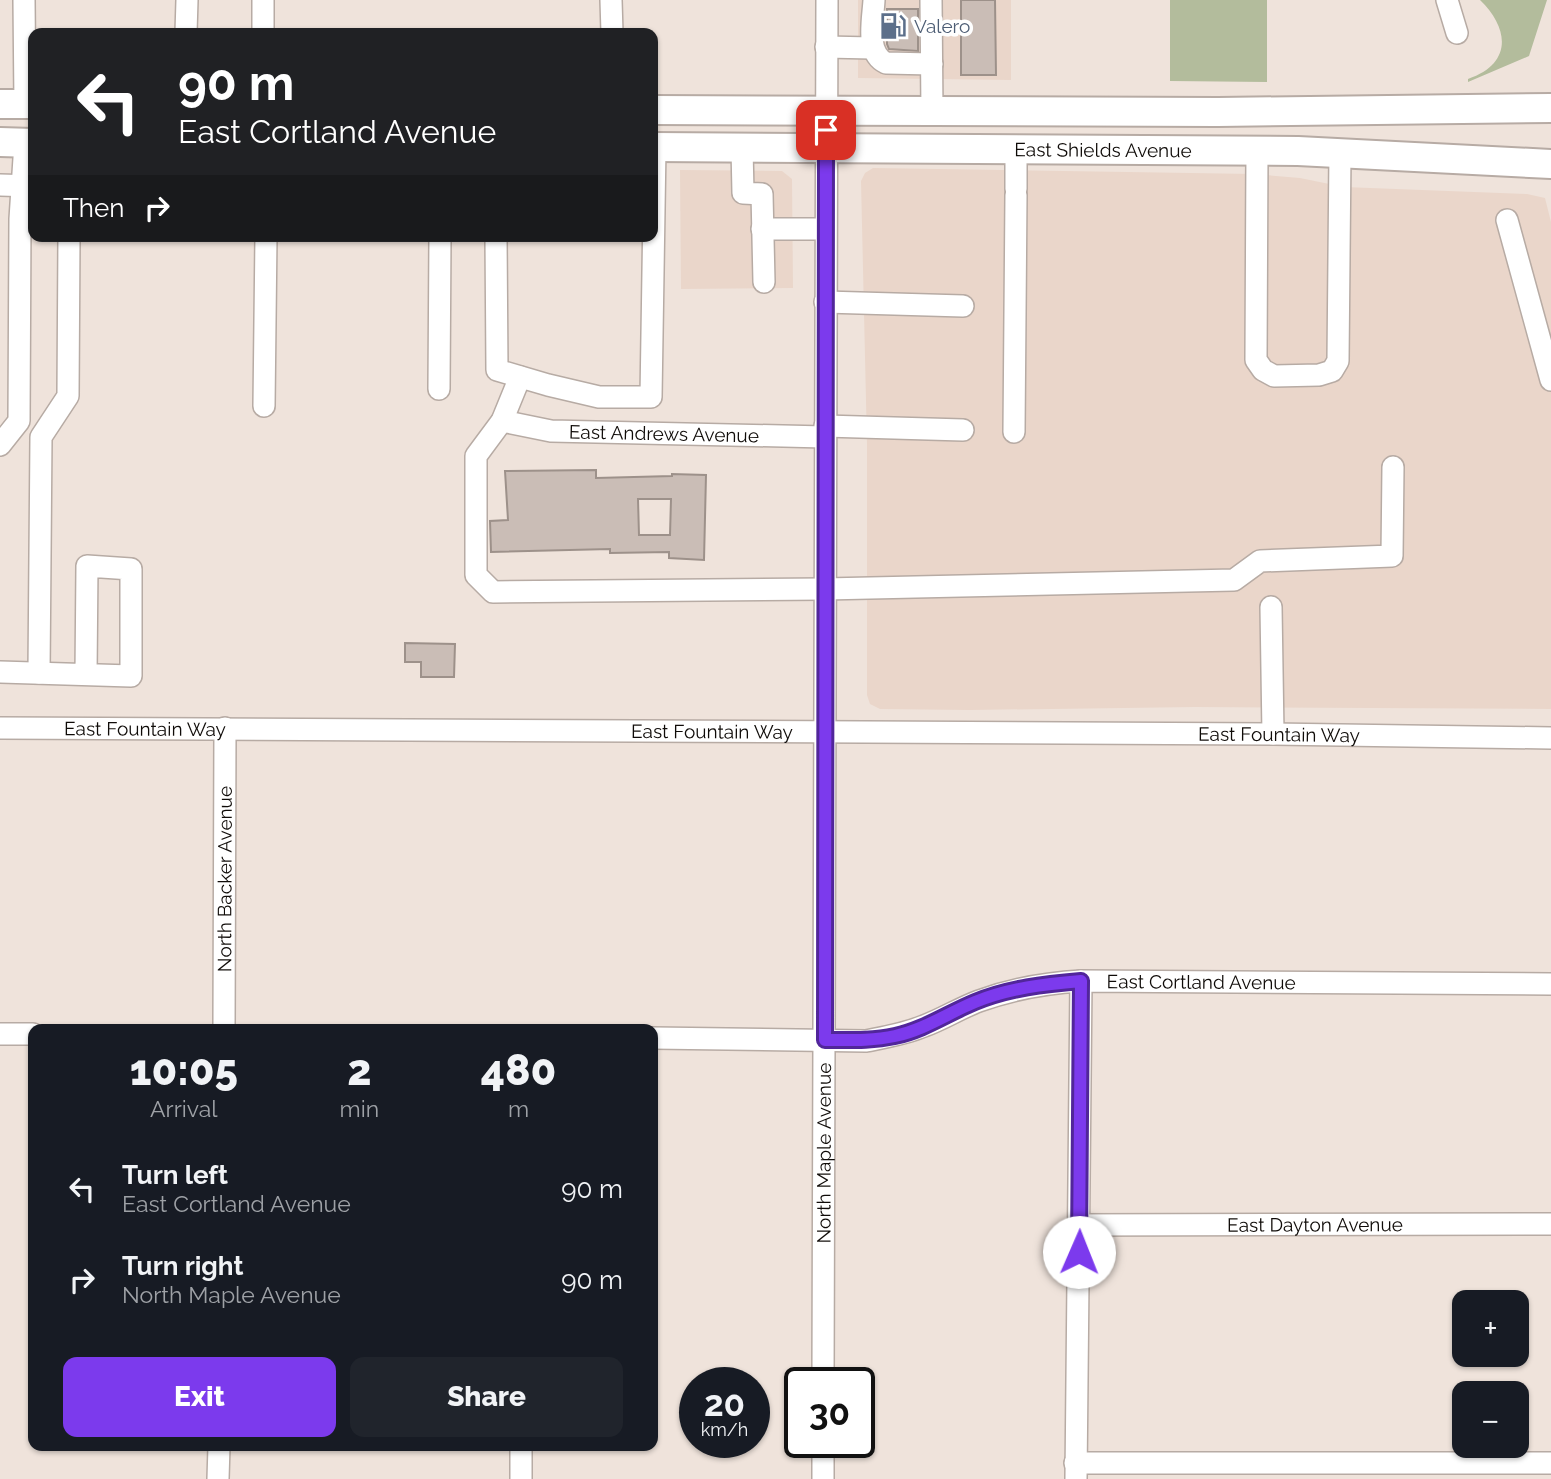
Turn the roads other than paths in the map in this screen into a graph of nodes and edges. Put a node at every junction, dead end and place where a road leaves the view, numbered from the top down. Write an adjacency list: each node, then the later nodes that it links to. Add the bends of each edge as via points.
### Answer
1 (24, 0): 16 (street)
2 (187, 0): 9 (street)
3 (263, 0): 10 (street)
4 (611, 0): 11 (street)
5 (827, 0): 13 (street, North Maple Avenue)
6 (874, 0): 14 (street)
7 (931, 0): 15 (street)
8 (1447, 0): 12 (street)
9 (186, 28)
10 (263, 28)
11 (612, 28)
12 (1457, 33)
13 (826, 47): 14 (street); 19 (street, North Maple Avenue)
14 (872, 48): 15 (street, via 886,63)
15 (932, 64): 20 (street)
16 (19, 104)
17 (1551, 108): 20 (main road, East Shields Avenue)
18 (658, 110): 19 (main road, East Shields Avenue)
19 (826, 112): 20 (main road, East Shields Avenue); 24 (street, North Maple Avenue)
20 (932, 112)
21 (23, 140): 29 (street)
22 (658, 147): 23 (main road, East Shields Avenue)
23 (742, 148): 24 (main road, East Shields Avenue); 31 (street, via 743,193 762,194)
24 (826, 149): 25 (main road, East Shields Avenue); 32 (street, North Maple Avenue)
25 (1016, 150): 26 (main road, East Shields Avenue); 48 (street)
26 (1257, 151): 27 (main road, East Shields Avenue); 27 (street, via 1256,360 1274,376 1319,375 1332,370 1338,361)
27 (1340, 153): 28 (main road, East Shields Avenue)
28 (1551, 164)
29 (18, 186): 50 (street, via 19,421)
30 (1507, 220): 42 (street)
31 (762, 229): 32 (street); 38 (street)
32 (825, 229): 39 (street, North Maple Avenue)
33 (69, 242): 49 (street, via 68,396)
34 (266, 242): 44 (street)
35 (440, 242): 43 (street)
36 (496, 242): 41 (street, via 497,370)
37 (652, 242): 41 (street, via 650,397 599,397)
38 (764, 282)
39 (825, 302): 40 (street); 47 (street, North Maple Avenue)
40 (963, 306)
41 (520, 377): 45 (street)
42 (1551, 380)
43 (439, 389)
44 (264, 406)
45 (502, 421): 47 (street, East Andrews Avenue, via 551,431); 52 (street, via 476,456 475,575 493,593)
46 (963, 430): 47 (street, East Andrews Avenue)
47 (825, 432): 52 (street, North Maple Avenue)
48 (1014, 432)
49 (41, 437): 50 (street); 55 (street)
50 (2, 440)
51 (1393, 467): 52 (street, via 1392,556 1260,561 1234,580)
52 (825, 589): 59 (street, North Maple Avenue)
53 (1271, 607): 60 (street)
54 (0, 672): 55 (street)
55 (39, 673): 56 (street)
56 (86, 674): 56 (street, via 131,676 131,569 87,566)
57 (0, 728): 58 (street, East Fountain Way)
58 (225, 728): 59 (street, East Fountain Way); 64 (street, North Backer Avenue)
59 (825, 732): 60 (street, East Fountain Way); 68 (street, North Maple Avenue)
60 (1273, 734): 61 (street, East Fountain Way)
61 (1551, 738)
62 (1081, 981): 63 (street, East Cortland Avenue); 68 (street, East Cortland Avenue, via 1009,991 897,1036); 70 (street)
63 (1551, 984)
64 (224, 1024)
65 (0, 1034): 66 (street)
66 (28, 1034)
67 (658, 1038): 68 (street, East Cortland Avenue)
68 (825, 1040): 71 (street, North Maple Avenue)
69 (1551, 1224): 70 (street, East Dayton Avenue)
70 (1079, 1225): 76 (street)
71 (823, 1367)
72 (219, 1451): 77 (street)
73 (521, 1451): 78 (street)
74 (823, 1458): 79 (street)
75 (1551, 1463): 76 (street)
76 (1075, 1471)
77 (218, 1479)
78 (521, 1479)
79 (823, 1479)

